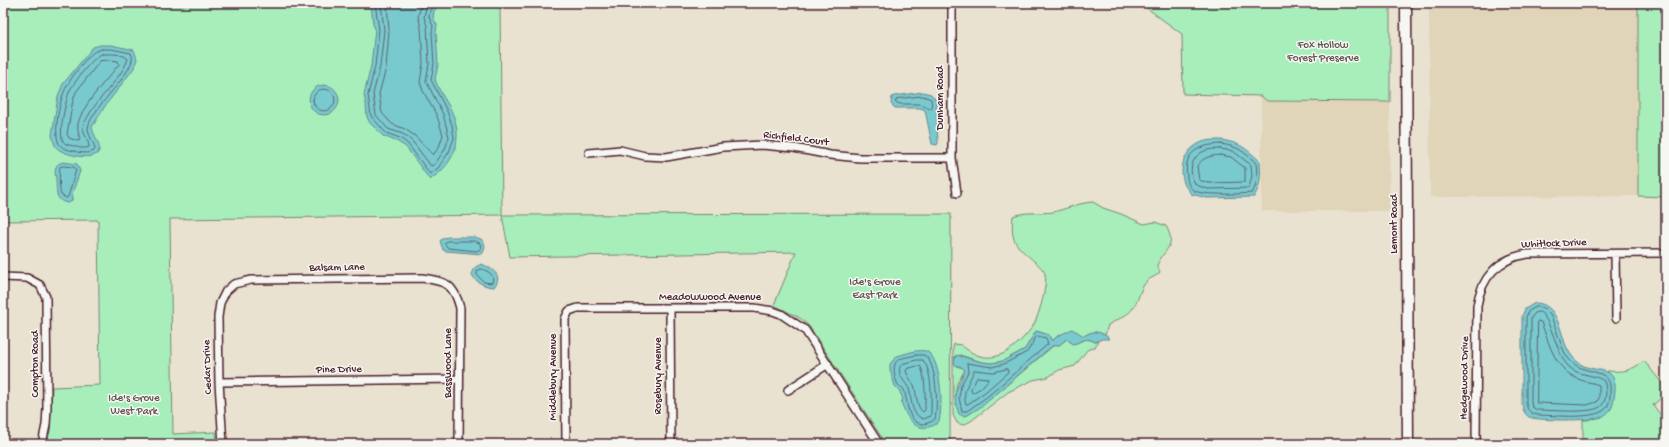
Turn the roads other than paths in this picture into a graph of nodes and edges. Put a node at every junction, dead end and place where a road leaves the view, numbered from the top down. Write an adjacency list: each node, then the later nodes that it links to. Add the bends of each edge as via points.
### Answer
1 (952, 3): 4 (street, Dunham Road)
2 (1406, 3): 25 (main road, Lemont Road)
3 (590, 153): 4 (street, Richfield Court, via 620,150 644,156 666,157 723,147 762,145 860,158)
4 (952, 158): 5 (street, Dunham Road)
5 (957, 192)
6 (1666, 253): 7 (street, Whitlock Drive)
7 (1615, 254): 13 (street, Whitlock Drive, via 1528,254 1511,258 1497,265 1484,283 1478,298); 14 (street)
8 (3, 277): 19 (street, Compton Road, via 22,277 40,286 46,301 47,408)
9 (449, 285): 10 (street, Balsam Lane, via 422,278 251,280 234,284); 16 (street, Basswood Lane, via 457,294 460,308)
10 (226, 291): 17 (street, Cedar Drive, via 220,303 218,317)
11 (670, 309): 12 (street, Meadowwood Avenue, via 578,308); 15 (street, Meadowwood Avenue, via 754,308 773,311 789,318 804,330); 23 (street, Rosebury Avenue)
12 (569, 311): 22 (street, Middlebury Avenue, via 565,319)
13 (1477, 311): 26 (street, Hedgewood Drive)
14 (1616, 318)
15 (828, 364): 18 (street); 24 (street, Meadowwood Avenue)
16 (459, 379): 17 (street, Pine Drive); 21 (street, Basswood Lane)
17 (219, 382): 20 (street, Cedar Drive)
18 (788, 390)
19 (42, 444)
20 (223, 444)
21 (459, 444)
22 (566, 444)
23 (671, 444)
24 (880, 444)
25 (1408, 444)
26 (1476, 444)

